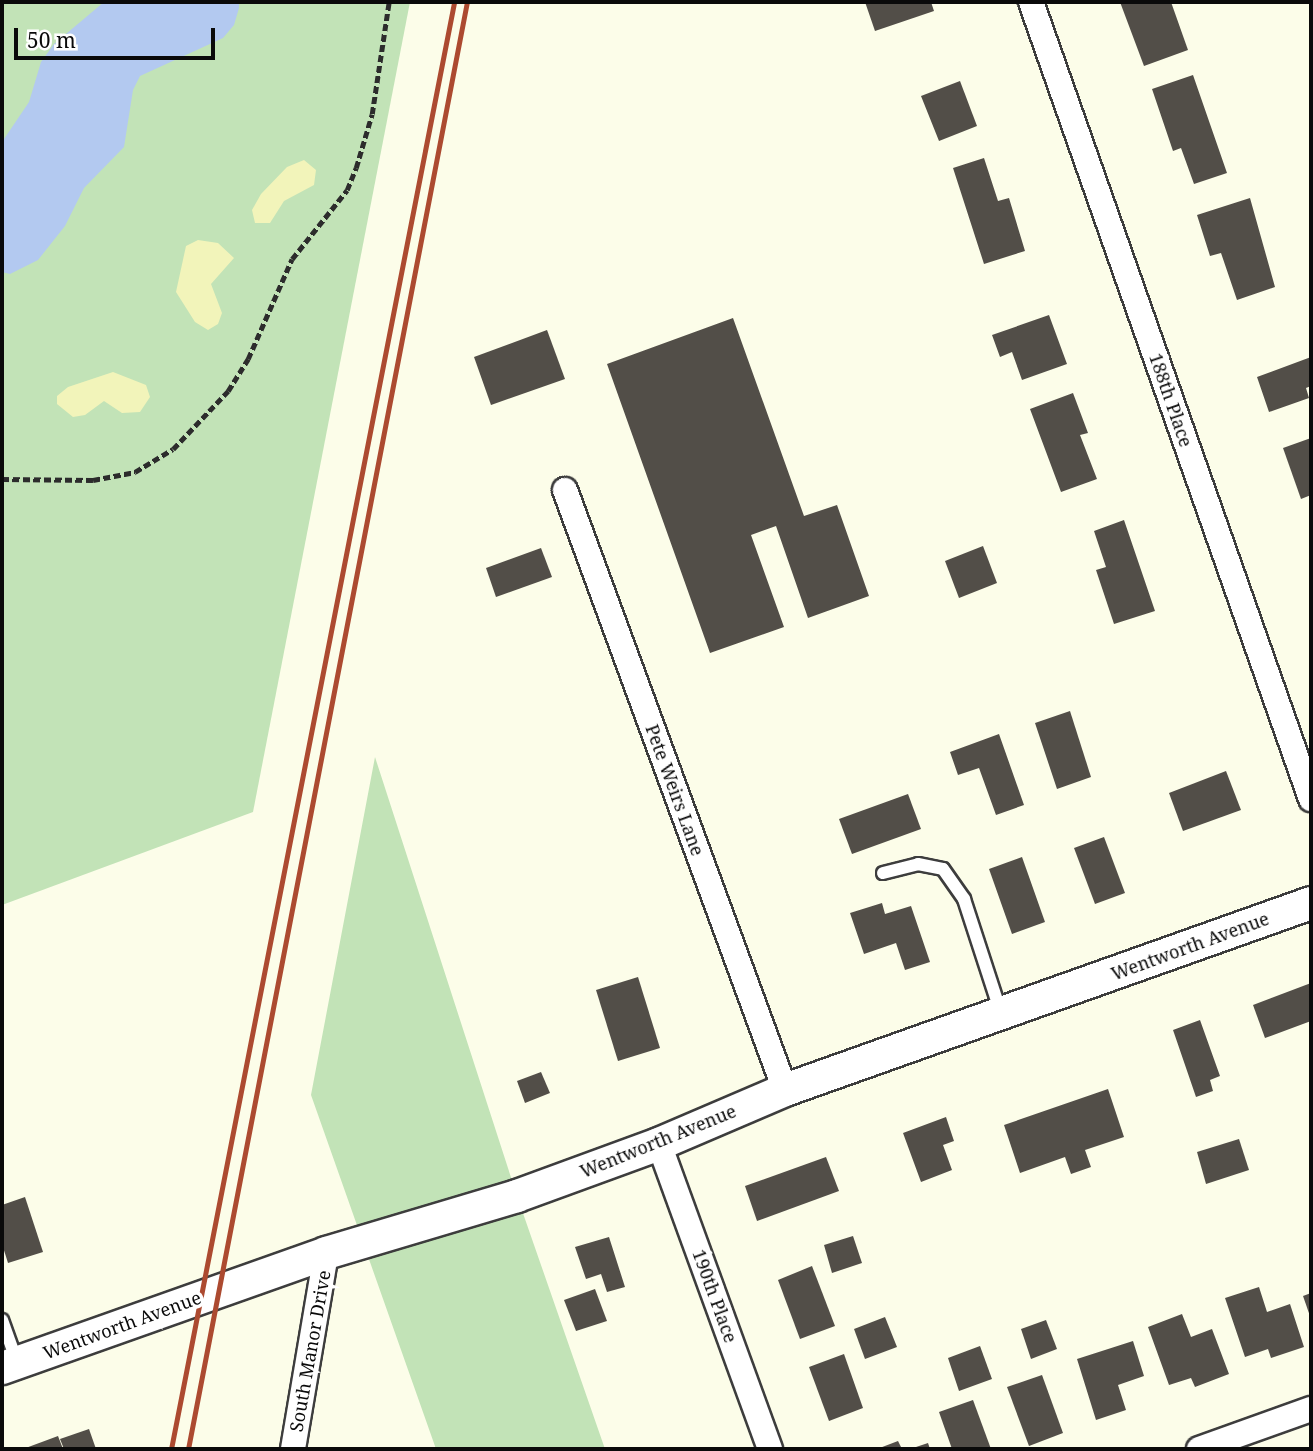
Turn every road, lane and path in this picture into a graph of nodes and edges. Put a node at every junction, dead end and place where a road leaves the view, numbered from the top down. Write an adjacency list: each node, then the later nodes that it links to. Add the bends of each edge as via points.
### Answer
1 (389, 2): 3 (path, via 372,114 347,190 292,259 248,359 228,391 173,449 135,472 93,480)
2 (1031, 2): 5 (street, 188th Place)
3 (2, 479)
4 (565, 491): 9 (street, Pete Weirs Lane)
5 (1311, 799)
6 (883, 873): 8 (lane, via 918,864 943,869 964,899)
7 (1311, 903): 8 (street, Wentworth Avenue)
8 (1001, 1013): 9 (street, Wentworth Avenue)
9 (785, 1090): 10 (street, Wentworth Avenue)
10 (659, 1144): 11 (street, Wentworth Avenue, via 517,1196); 16 (street, 190th Place)
11 (326, 1253): 13 (street, Wentworth Avenue); 15 (street, South Manor Drive)
12 (2, 1320): 13 (lane)
13 (9, 1366)
14 (1311, 1409): 17 (street)
15 (293, 1449)
16 (770, 1449)
17 (1199, 1449)

